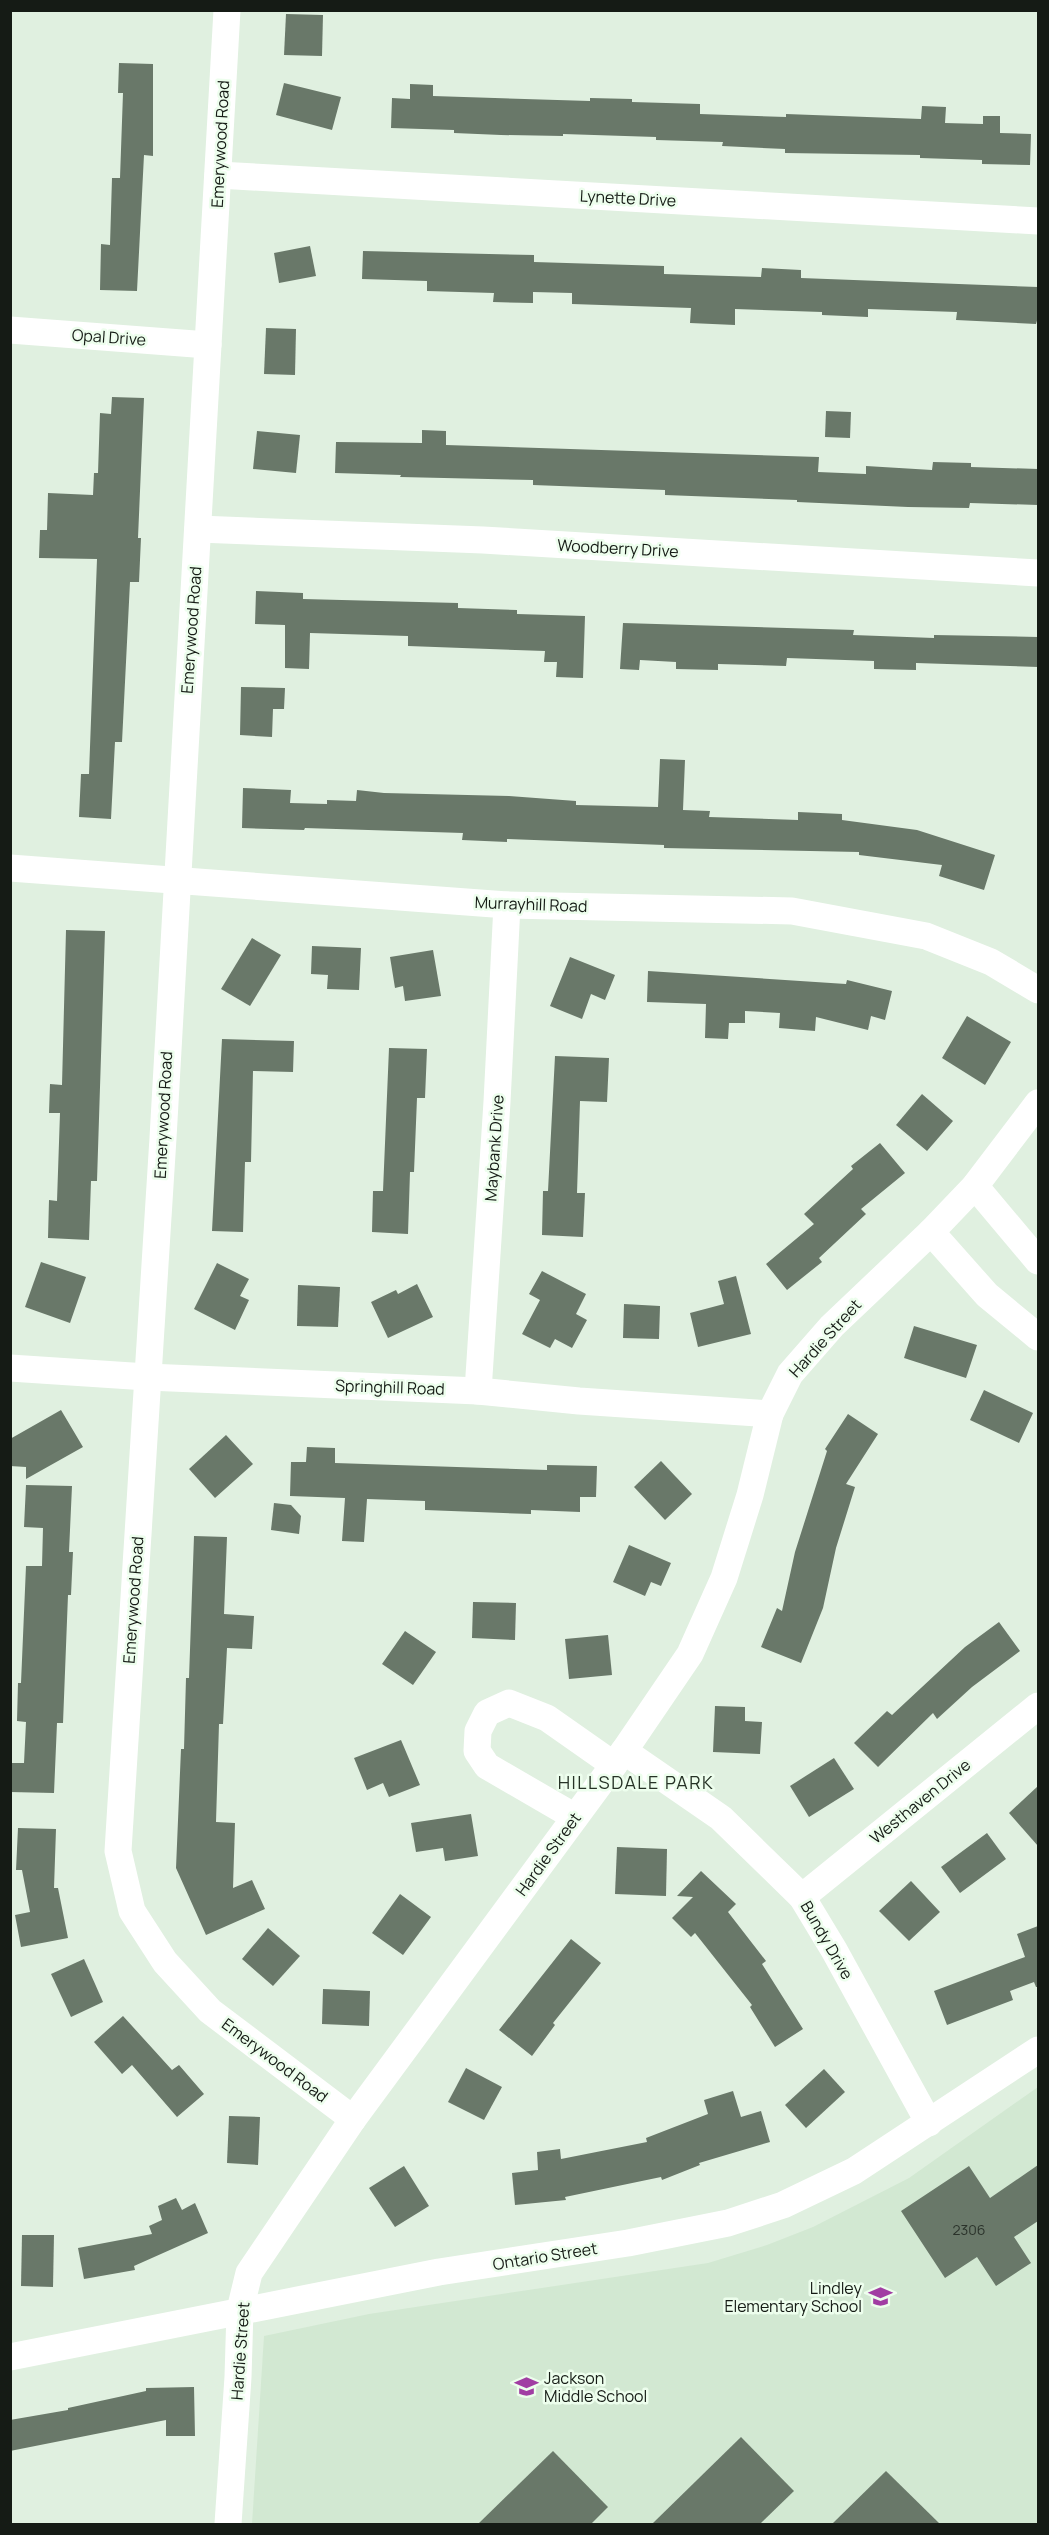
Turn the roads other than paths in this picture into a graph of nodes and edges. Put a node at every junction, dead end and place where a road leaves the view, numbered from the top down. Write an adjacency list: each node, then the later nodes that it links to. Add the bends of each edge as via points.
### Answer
1 (226, 10): 2 (street, Emerywood Road)
2 (218, 175): 3 (street, Lynette Drive); 5 (street, Emerywood Road)
3 (1038, 221)
4 (10, 330): 5 (street, Opal Drive)
5 (208, 345): 6 (street, Emerywood Road)
6 (198, 529): 7 (street, Woodberry Drive, via 483,540); 9 (street, Emerywood Road)
7 (1038, 573)
8 (10, 868): 9 (street, Murrayhill Road)
9 (176, 881): 10 (street, Murrayhill Road); 18 (street, Emerywood Road)
10 (507, 905): 11 (street, Murrayhill Road, via 792,911 926,936 991,962); 19 (street, Maybank Drive)
11 (1038, 990)
12 (1038, 1103): 13 (street, Hardie Street)
13 (975, 1186): 14 (street, Hardie Street); 15 (street)
14 (931, 1232): 16 (street, via 987,1295); 20 (street, Hardie Street, via 832,1326 790,1374)
15 (1038, 1262)
16 (1038, 1337)
17 (10, 1368): 18 (street, Springhill Road)
18 (147, 1377): 19 (street, Springhill Road); 26 (street, Emerywood Road, via 118,1851 132,1911 165,1962 210,2011)
19 (478, 1391): 20 (street, Springhill Road)
20 (770, 1414): 22 (street, Hardie Street, via 724,1578 690,1654)
21 (1038, 1706): 24 (street, Westhaven Drive)
22 (619, 1758): 23 (street, Hardie Street); 23 (street, Bundy Drive, via 547,1718 509,1703 487,1713 477,1741 477,1750 486,1766); 24 (street, Bundy Drive, via 721,1818)
23 (575, 1817): 26 (street, Hardie Street)
24 (802, 1897): 27 (street, Bundy Drive)
25 (1038, 2050): 27 (street, Ontario Street)
26 (353, 2119): 28 (street, Hardie Street, via 249,2273)
27 (929, 2123): 28 (street, Ontario Street, via 839,2179 783,2205 728,2223)
28 (240, 2310): 29 (street, Ontario Street); 30 (street, Hardie Street)
29 (10, 2357)
30 (228, 2524)

